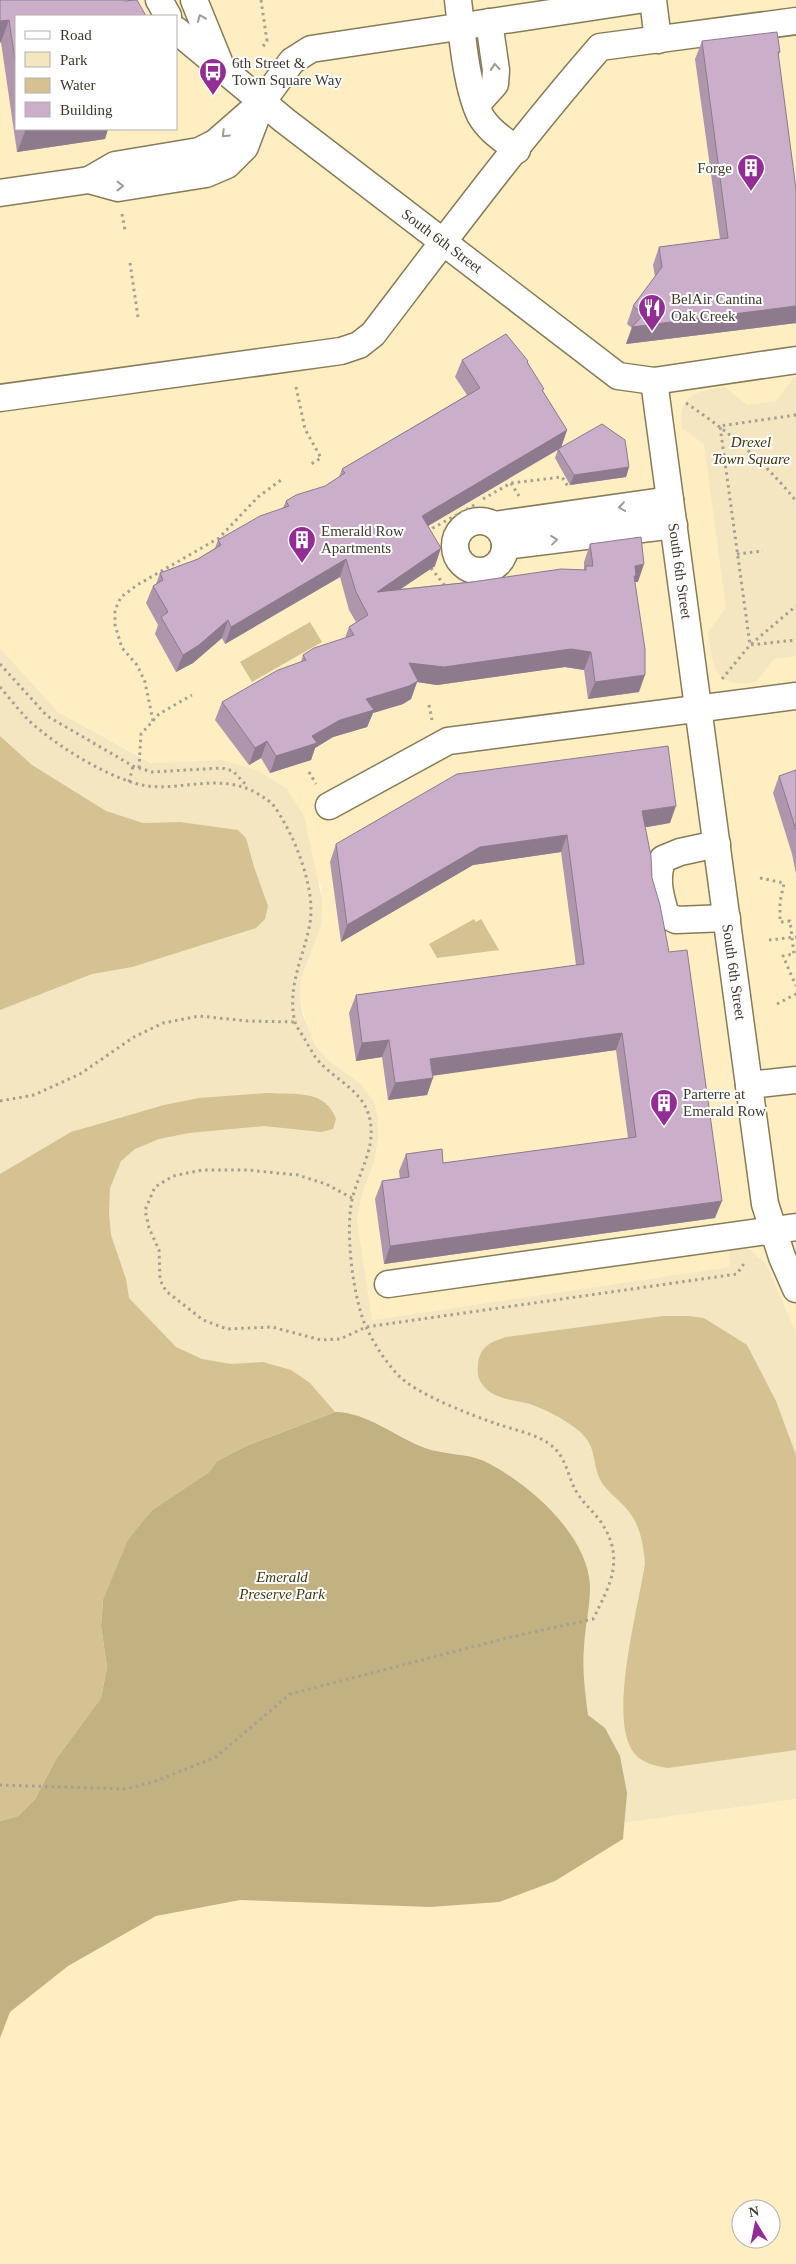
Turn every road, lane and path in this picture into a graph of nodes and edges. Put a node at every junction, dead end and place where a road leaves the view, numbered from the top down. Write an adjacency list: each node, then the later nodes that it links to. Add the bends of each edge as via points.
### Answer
1 (129, 0): 9 (path)
2 (159, 0): 10 (street)
3 (194, 0): 18 (street, South 6th Street, one-way to 3)
4 (261, 0): 17 (path, via 267,41)
5 (458, 0): 14 (street)
6 (638, 0): 12 (street)
7 (653, 0): 16 (street)
8 (792, 0): 11 (street)
9 (113, 2)
10 (167, 15)
11 (796, 21): 13 (street); 16 (street)
12 (489, 22): 14 (street); 20 (street, one-way to 12, via 495,84)
13 (796, 25)
14 (461, 26): 19 (street, via 311,49 292,61); 20 (street)
15 (178, 32): 18 (street, South 6th Street)
16 (658, 40): 21 (street, via 600,47)
17 (261, 49)
18 (222, 69): 19 (street, South 6th Street)
19 (262, 102): 22 (street, via 215,143 199,151 115,165 89,180); 23 (street, South 6th Street)
20 (476, 104): 21 (street, via 480,116 494,133)
21 (517, 150): 23 (street)
22 (0, 193)
23 (443, 242): 27 (street, South 6th Street, via 618,376); 29 (street, via 373,334 359,345 341,351 274,361)
24 (130, 263): 25 (path)
25 (138, 317)
26 (796, 360): 27 (street)
27 (654, 381): 36 (street, South 6th Street)
28 (296, 387): 33 (path, via 305,429 321,458)
29 (0, 398)
30 (685, 402): 32 (path)
31 (796, 415): 32 (path)
32 (720, 426): 35 (path, via 752,452); 39 (path)
33 (311, 464)
34 (281, 480): 51 (path, via 258,497 219,538 121,597 115,610 115,625 122,648 137,665 145,682)
35 (796, 501)
36 (672, 513): 37 (street); 50 (street, South 6th Street)
37 (500, 535)
38 (763, 551): 39 (path)
39 (738, 554): 44 (path)
40 (431, 568): 41 (path, via 443,585)
41 (450, 588)
42 (796, 606): 44 (path)
43 (796, 640): 44 (path)
44 (750, 646): 46 (path)
45 (0, 664): 52 (path, via 47,716)
46 (722, 679)
47 (0, 687): 54 (path, via 37,729 74,754)
48 (192, 695): 51 (path)
49 (796, 696): 50 (street)
50 (700, 709): 56 (street, via 448,742); 57 (street, South 6th Street)
51 (153, 721): 53 (path, via 141,734)
52 (133, 766): 53 (path); 54 (path)
53 (139, 768): 55 (path, via 152,772 222,768 233,771)
54 (129, 782): 55 (path, via 149,787 222,782)
55 (248, 787): 65 (path, via 271,802 285,823 311,897 310,922 292,987)
56 (329, 806)
57 (718, 844): 59 (street, South 6th Street); 59 (street, via 663,859 658,870 660,897 666,915 676,920)
58 (760, 878): 60 (path, via 784,883 780,922 790,921)
59 (727, 918): 67 (street, South 6th Street)
60 (794, 937): 61 (path); 62 (path, via 794,954 784,956)
61 (768, 940)
62 (796, 986)
63 (796, 994): 64 (path)
64 (777, 1004)
65 (294, 1022): 68 (path, via 199,1016 162,1023 134,1037 80,1074 34,1095); 72 (path, via 317,1059 362,1099 371,1122 372,1142 352,1198 349,1222 353,1272 366,1327 382,1355 400,1377 475,1416 552,1446 567,1467 581,1499 612,1540 615,1564 605,1595 593,1619 290,1694 216,1756 156,1781 126,1789)
66 (796, 1080): 67 (street)
67 (749, 1085): 69 (street, South 6th Street, via 765,1204)
68 (0, 1101)
69 (784, 1229): 70 (street); 71 (street, South 6th Street)
70 (388, 1284)
71 (796, 1289)
72 (0, 1785)

